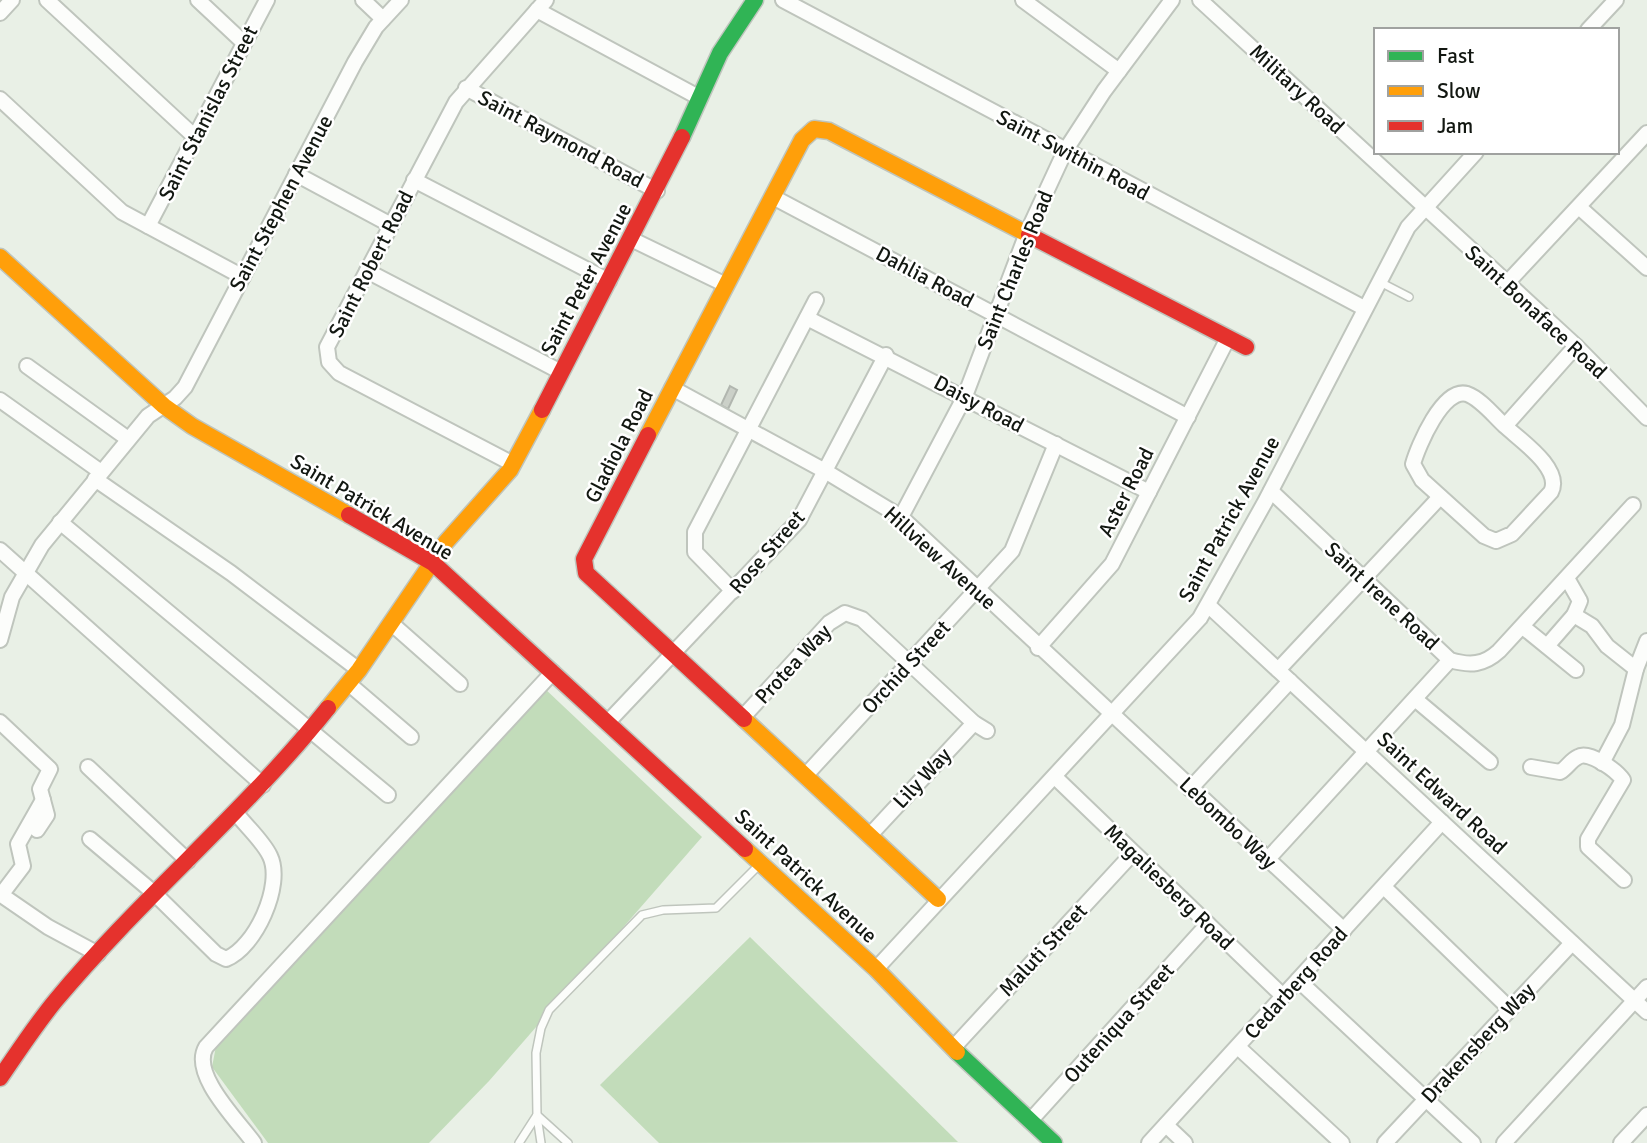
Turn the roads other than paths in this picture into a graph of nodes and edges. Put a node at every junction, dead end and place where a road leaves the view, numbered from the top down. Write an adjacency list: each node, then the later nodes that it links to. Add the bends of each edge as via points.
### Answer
1 (12, 0): 14 (street)
2 (47, 0): 23 (street)
3 (198, 0): 17 (street)
4 (267, 0): 17 (street, Saint Stanislas Street)
5 (363, 0): 15 (street)
6 (401, 0): 15 (street, Saint Stephen Avenue)
7 (754, 0): 20 (street, Saint Peter Avenue, via 720,52)
8 (783, 0): 24 (street, Saint Swithin Road)
9 (1023, 0): 18 (street)
10 (1172, 0): 18 (street, Saint Charles Road)
11 (1200, 0): 30 (street, Military Road)
12 (1616, 0): 16 (street)
13 (541, 5): 19 (street, Saint Robert Road); 20 (street)
14 (0, 13)
15 (383, 19): 26 (street, Saint Stephen Avenue)
16 (1590, 28)
17 (244, 43): 23 (street, Saint Stanislas Street)
18 (1119, 71): 24 (street, Saint Charles Road)
19 (466, 88): 27 (street, Saint Robert Road); 28 (street, Saint Raymond Road)
20 (700, 98): 28 (street, Saint Peter Avenue)
21 (0, 99): 33 (street, via 122,212)
22 (1647, 133): 31 (street)
23 (195, 137): 33 (street, Saint Stanislas Street)
24 (1065, 151): 34 (street, Saint Charles Road); 46 (street, Saint Swithin Road)
25 (1474, 154): 30 (street, Saint Patrick Avenue)
26 (296, 174): 32 (street); 39 (street, Saint Stephen Avenue)
27 (414, 180): 32 (street, Saint Robert Road); 40 (street)
28 (657, 191): 35 (street, Saint Peter Avenue)
29 (773, 197): 34 (street, Gladiola Road, via 802,140 822,128); 43 (street, Gladiola Road); 47 (street, Dahlia Road)
30 (1425, 206): 41 (street, Saint Patrick Avenue); 42 (street, Saint Bonaface Road)
31 (1579, 207): 37 (street); 42 (street)
32 (391, 225): 38 (street, Saint Robert Road)
33 (148, 226): 39 (street)
34 (1027, 232): 47 (street, Saint Charles Road); 49 (street)
35 (631, 239): 40 (street, Saint Peter Avenue); 43 (street)
36 (0, 257): 58 (street, Saint Patrick Avenue)
37 (1647, 268)
38 (367, 271): 54 (street); 65 (street, Saint Robert Road, via 327,347 333,368)
39 (243, 277): 58 (street, Saint Stephen Avenue, via 185,387)
40 (609, 281): 54 (street, Saint Peter Avenue)
41 (1378, 281): 44 (lane); 46 (street, Saint Patrick Avenue)
42 (1507, 284): 50 (street, Saint Bonaface Road)
43 (726, 285): 55 (street, Gladiola Road)
44 (1409, 297)
45 (816, 300): 48 (street)
46 (1364, 309): 68 (street, Saint Patrick Avenue)
47 (996, 315): 56 (street, Saint Charles Road); 59 (street, Dahlia Road)
48 (807, 318): 52 (street, Daisy Road); 62 (street)
49 (1228, 338): 51 (street); 59 (street, Aster Road)
50 (1576, 346): 60 (street, Saint Bonaface Road); 61 (street)
51 (1245, 347)
52 (886, 355): 56 (street, Daisy Road); 66 (street, Rose Street)
53 (27, 366): 63 (street)
54 (561, 372): 65 (street, Saint Peter Avenue)
55 (672, 388): 62 (street, Hillview Avenue); 89 (street, Gladiola Road, via 583,566 600,588)
56 (965, 397): 64 (street, Daisy Road); 72 (street, Saint Charles Road)
57 (0, 400): 67 (street)
58 (164, 406): 63 (street, Saint Stephen Avenue); 75 (street, Saint Patrick Avenue, via 191,426)
59 (1188, 417): 69 (street, Aster Road)
60 (1647, 418)
61 (1505, 426): 70 (street, via 1465,394 1446,401 1413,464); 70 (street, via 1553,475 1554,487 1530,515 1512,534 1496,541)
62 (748, 429): 66 (street, Hillview Avenue); 79 (street, via 693,540 700,558)
63 (128, 439): 67 (street, Saint Stephen Avenue)
64 (1056, 444): 69 (street, Daisy Road); 80 (street, Orchid Street, via 1018,542)
65 (513, 464): 75 (street, Saint Peter Avenue)
66 (825, 471): 72 (street, Hillview Avenue); 79 (street, Rose Street, via 799,520)
67 (98, 476): 73 (street, Saint Stephen Avenue); 93 (street)
68 (1270, 491): 77 (street, Saint Irene Road); 81 (street, Saint Patrick Avenue)
69 (1149, 492): 88 (street, Aster Road, via 1112,564)
70 (1440, 497): 77 (street)
71 (1633, 505): 78 (street)
72 (901, 517): 80 (street, Hillview Avenue)
73 (60, 522): 76 (street, Saint Stephen Avenue); 106 (street)
74 (0, 550): 76 (street)
75 (433, 563): 83 (street, Saint Peter Avenue); 96 (street, Saint Patrick Avenue)
76 (26, 573): 85 (street, Saint Stephen Avenue, via 12,597); 116 (street)
77 (1364, 578): 90 (street, Saint Irene Road); 94 (street)
78 (1567, 580): 82 (street, via 1580,599); 84 (street)
79 (733, 591): 89 (street, Rose Street)
80 (976, 591): 88 (street, Hillview Avenue); 91 (street, Orchid Street)
81 (1209, 606): 94 (street, Saint Edward Road); 101 (street, Saint Patrick Avenue)
82 (1574, 615): 87 (street); 92 (street, via 1592,626 1607,646)
83 (391, 623): 93 (street, Saint Peter Avenue); 99 (street)
84 (1523, 627): 87 (street); 90 (street, via 1483,663)
85 (0, 640)
86 (1647, 641): 92 (street)
87 (1547, 646): 95 (street)
88 (1038, 648): 101 (street, Hillview Avenue)
89 (675, 655): 102 (street, Gladiola Road); 103 (street, Rose Street)
90 (1450, 660): 100 (street, Saint Irene Road)
91 (910, 663): 102 (street, Protea Way, via 862,619 845,613 829,623); 105 (street); 114 (street, Orchid Street)
92 (1636, 669): 111 (street, via 1622,725)
93 (359, 670): 98 (street, Saint Peter Avenue)
94 (1278, 670): 97 (street, Saint Edward Road)
95 (1576, 670)
96 (552, 672): 103 (street, Saint Patrick Avenue); 153 (street, via 206,1047 202,1064 207,1079)
97 (1290, 681): 109 (street, Saint Edward Road); 117 (street)
98 (348, 683): 106 (street, Saint Peter Avenue); 108 (street)
99 (460, 684)
100 (1415, 699): 109 (street, Saint Irene Road); 110 (street)
101 (1112, 716): 115 (street, Saint Patrick Avenue); 117 (street, Lebombo Way)
102 (743, 717): 114 (street, Gladiola Road)
103 (609, 721): 128 (street, Saint Patrick Avenue)
104 (0, 722): 119 (street, via 50,769 40,789)
105 (974, 723): 107 (street); 123 (street, Lily Way)
106 (310, 731): 116 (street, Saint Peter Avenue); 118 (street)
107 (987, 731)
108 (411, 737)
109 (1367, 752): 121 (street, Saint Edward Road); 126 (street, Saint Irene Road)
110 (1490, 762)
111 (1602, 764): 113 (street, via 1582,755 1560,772); 129 (street, via 1623,780 1588,839 1588,847)
112 (88, 767): 127 (street)
113 (1531, 767)
114 (806, 775): 123 (street, Gladiola Road)
115 (1055, 778): 125 (street, Magaliesberg Road); 133 (street, Saint Patrick Avenue)
116 (263, 785): 120 (street, Saint Peter Avenue)
117 (1190, 789): 126 (street, Lebombo Way)
118 (388, 795)
119 (43, 800): 122 (street, via 47,815); 132 (street, via 19,844 23,866)
120 (236, 813): 127 (street, Saint Peter Avenue); 131 (street, via 270,855 272,895 260,921 233,956 221,958)
121 (1442, 822): 130 (street, Cedarberg Road); 136 (street, Saint Edward Road)
122 (37, 830)
123 (871, 834): 133 (street, Gladiola Road)
124 (90, 839): 131 (street)
125 (1133, 853): 134 (street, Magaliesberg Road); 146 (street, Maluti Street)
126 (1268, 860): 135 (street, Lebombo Way)
127 (188, 861): 131 (street, Saint Peter Avenue)
128 (762, 863): 138 (street, Saint Patrick Avenue); 149 (lane, via 716,908 642,915 549,1010 536,1054)
129 (1624, 880)
130 (1384, 887): 135 (street, Cedarberg Road); 143 (street)
131 (154, 893): 137 (street, Saint Peter Avenue)
132 (1, 894): 137 (street)
133 (939, 899): 138 (street, Saint Patrick Avenue)
134 (1208, 924): 141 (street, Magaliesberg Road); 151 (street, Outeniqua Street)
135 (1344, 930): 139 (street, Cedarberg Road)
136 (1572, 943): 142 (street, Saint Edward Road); 143 (street, Drakensberg Way)
137 (98, 954): 147 (street, Saint Peter Avenue, via 55,1001)
138 (876, 969): 146 (street)
139 (1298, 980): 141 (street, Cedarberg Road); 148 (street)
140 (1647, 987): 142 (street)
141 (1283, 996): 145 (street, Cedarberg Road)
142 (1635, 1001): 144 (street, Saint Edward Road); 163 (street)
143 (1510, 1009): 148 (street, Drakensberg Way)
144 (1647, 1012)
145 (1238, 1047): 152 (street, Cedarberg Road); 160 (street)
146 (953, 1048): 151 (street)
147 (0, 1078)
148 (1426, 1099): 161 (street, Drakensberg Way); 162 (street)
149 (537, 1115): 154 (lane); 155 (lane); 156 (lane)
150 (1647, 1115): 164 (street)
151 (1030, 1121): 157 (street)
152 (1166, 1125): 158 (street, Cedarberg Road); 159 (street)
153 (254, 1143)
154 (519, 1143)
155 (541, 1143)
156 (568, 1143)
157 (1054, 1143)
158 (1149, 1143)
159 (1185, 1143)
160 (1342, 1143)
161 (1385, 1143)
162 (1473, 1143)
163 (1504, 1143)
164 (1621, 1143)

